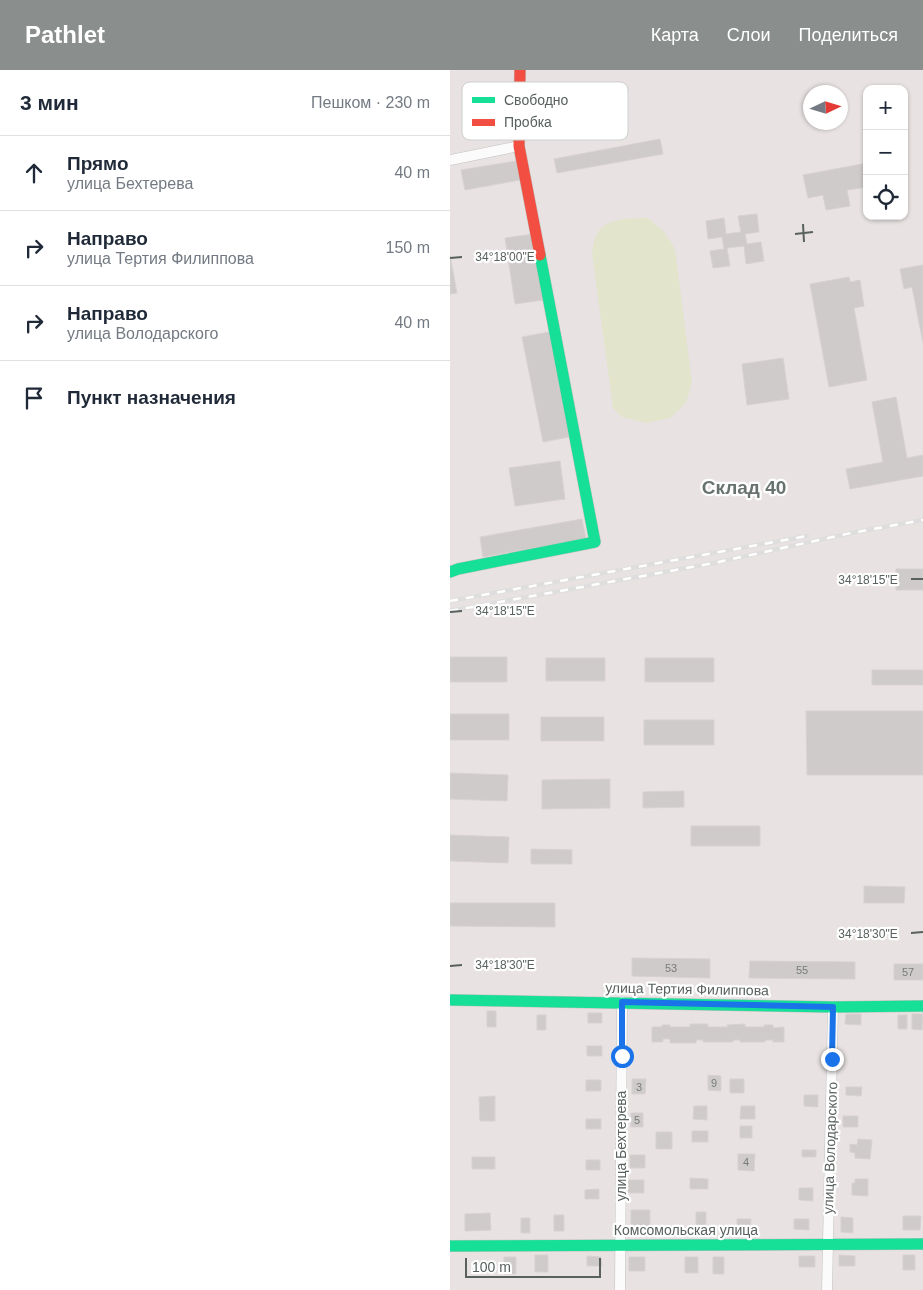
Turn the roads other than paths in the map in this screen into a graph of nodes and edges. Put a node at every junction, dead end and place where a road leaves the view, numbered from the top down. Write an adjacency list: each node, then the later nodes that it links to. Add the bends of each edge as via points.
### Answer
1 (519, 140): 2 (street)
2 (519, 146): 3 (street); 4 (street, via 595,542)
3 (450, 160)
4 (450, 572)
5 (450, 1000): 6 (street, улица Тертия Филиппова)
6 (622, 1002): 8 (street, улица Тертия Филиппова); 11 (street, улица Бехтерева)
7 (923, 1006): 8 (street, улица Тертия Филиппова)
8 (833, 1007): 9 (street, улица Володарского)
9 (827, 1244): 10 (street, Комсомольская улица); 11 (street, Комсомольская улица); 14 (street, улица Володарского)
10 (923, 1244)
11 (620, 1245): 12 (street, Комсомольская улица); 13 (street, улица Бехтерева)
12 (450, 1246)
13 (620, 1290)
14 (827, 1290)

